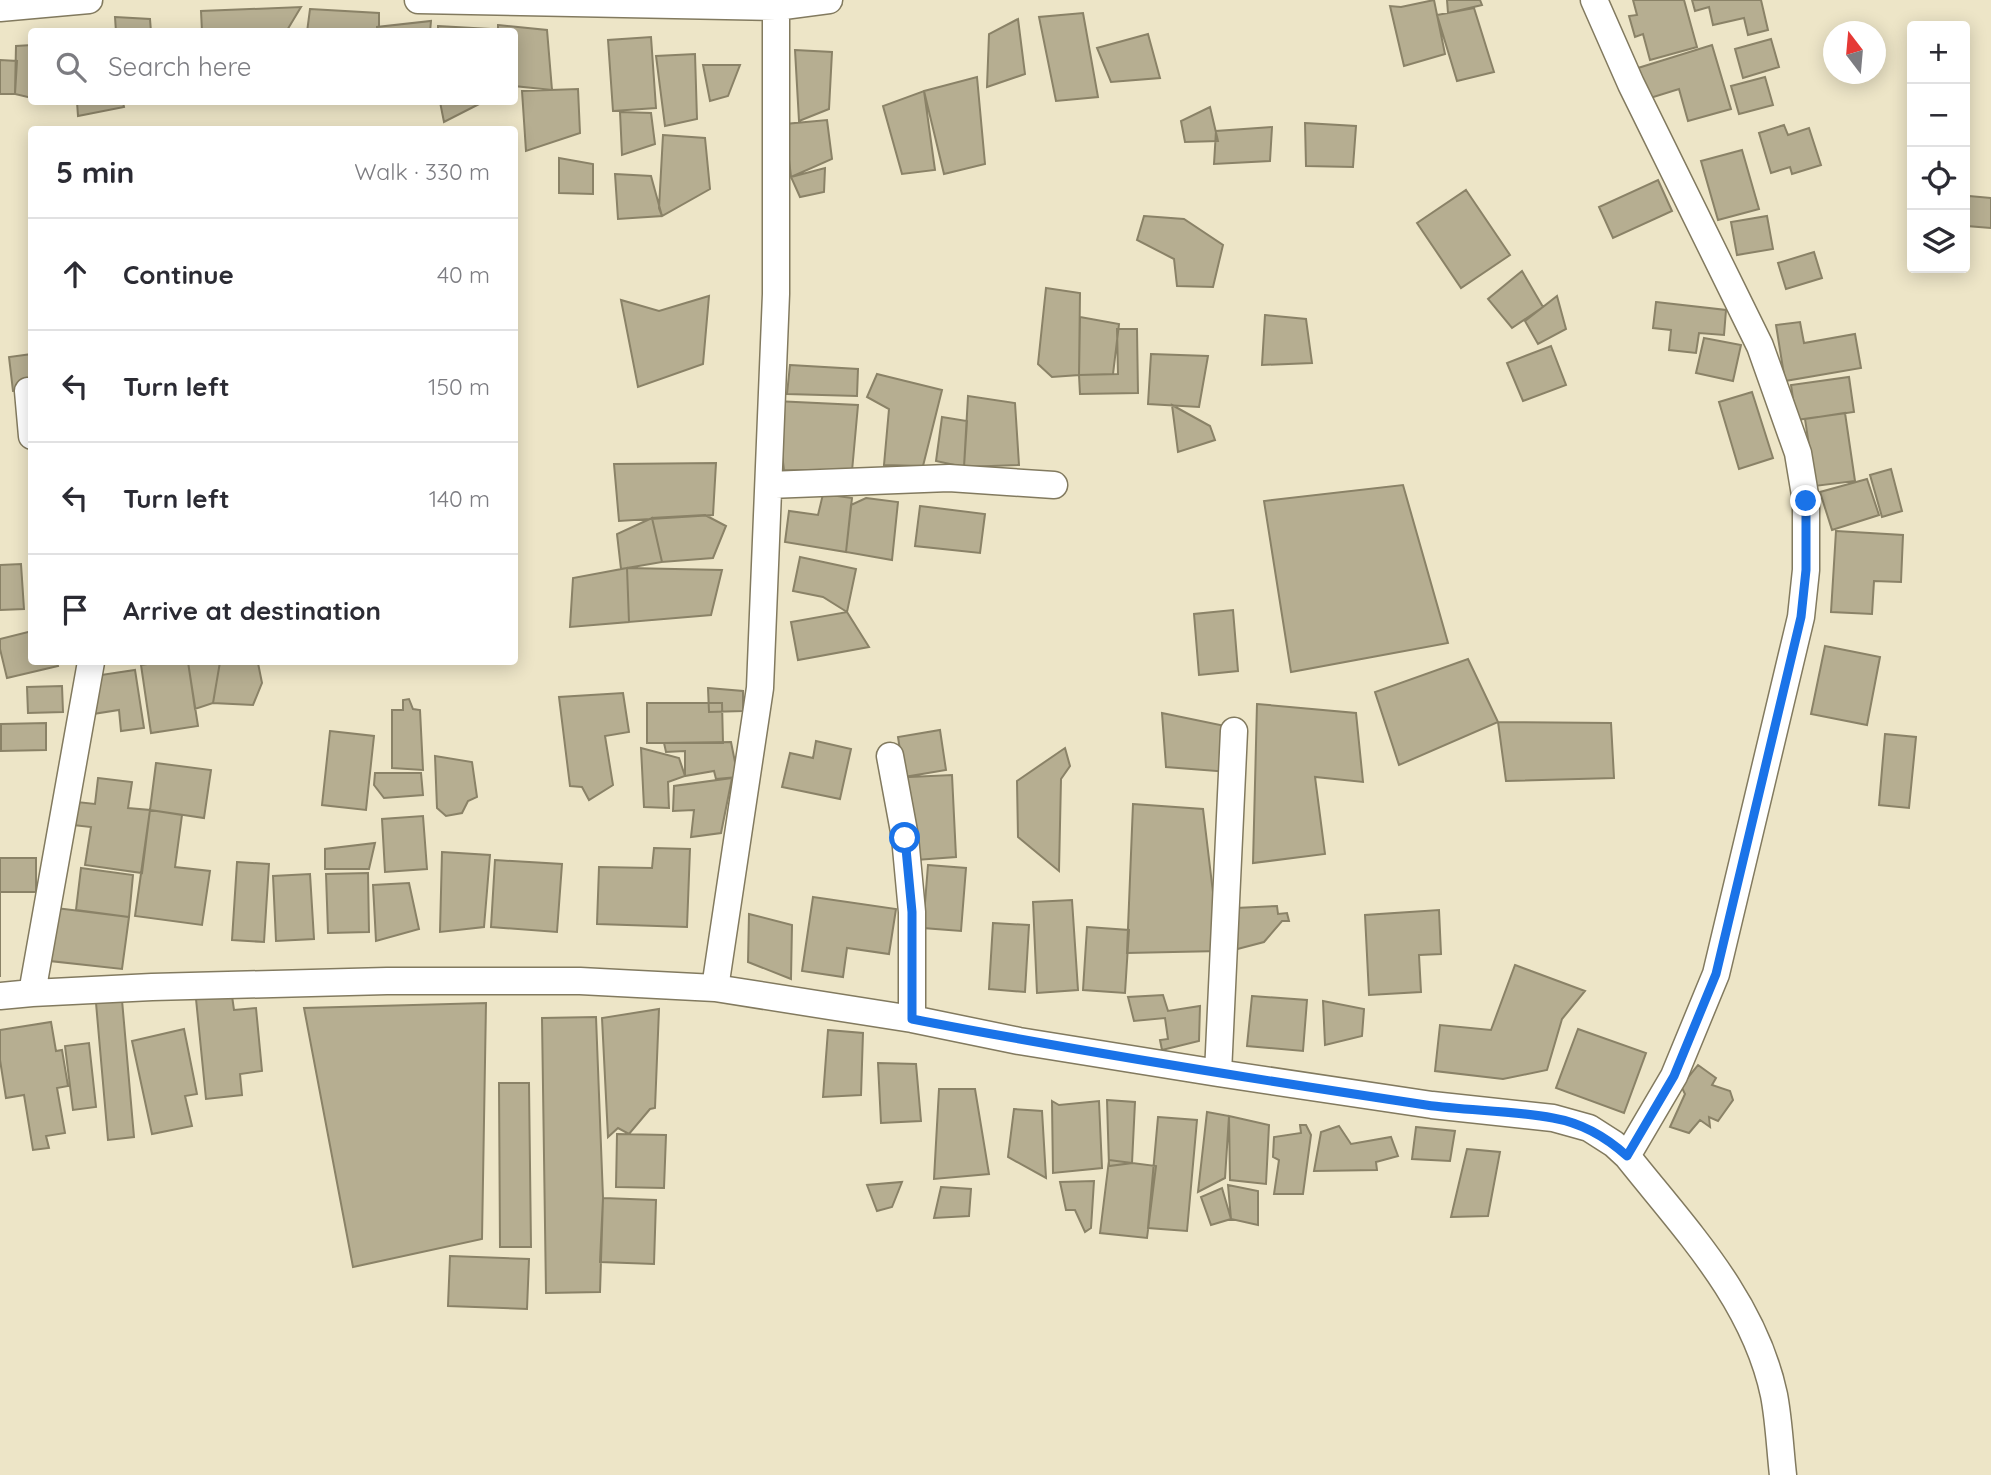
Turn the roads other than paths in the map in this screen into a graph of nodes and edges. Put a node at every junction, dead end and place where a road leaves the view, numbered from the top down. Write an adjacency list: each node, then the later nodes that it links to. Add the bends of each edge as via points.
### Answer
1 (89, 0): 6 (street)
2 (418, 0): 5 (street)
3 (829, 0): 5 (street)
4 (1594, 0): 17 (street, via 1760,346 1798,453 1806,501 1801,617 1716,974 1674,1076)
5 (776, 3): 7 (street, via 776,294)
6 (0, 8)
7 (769, 485): 8 (street, via 949,478); 12 (street, via 760,688)
8 (1054, 485)
9 (91, 665): 13 (street)
10 (1234, 731): 16 (street)
11 (890, 756): 15 (street, via 912,912)
12 (715, 988): 13 (street, via 580,981 387,982); 15 (street)
13 (32, 993): 14 (street)
14 (0, 996)
15 (912, 1019): 16 (street)
16 (1218, 1073): 17 (street, via 1553,1118 1589,1128)
17 (1627, 1156): 18 (street, via 1741,1307 1774,1395)
18 (1783, 1475)

